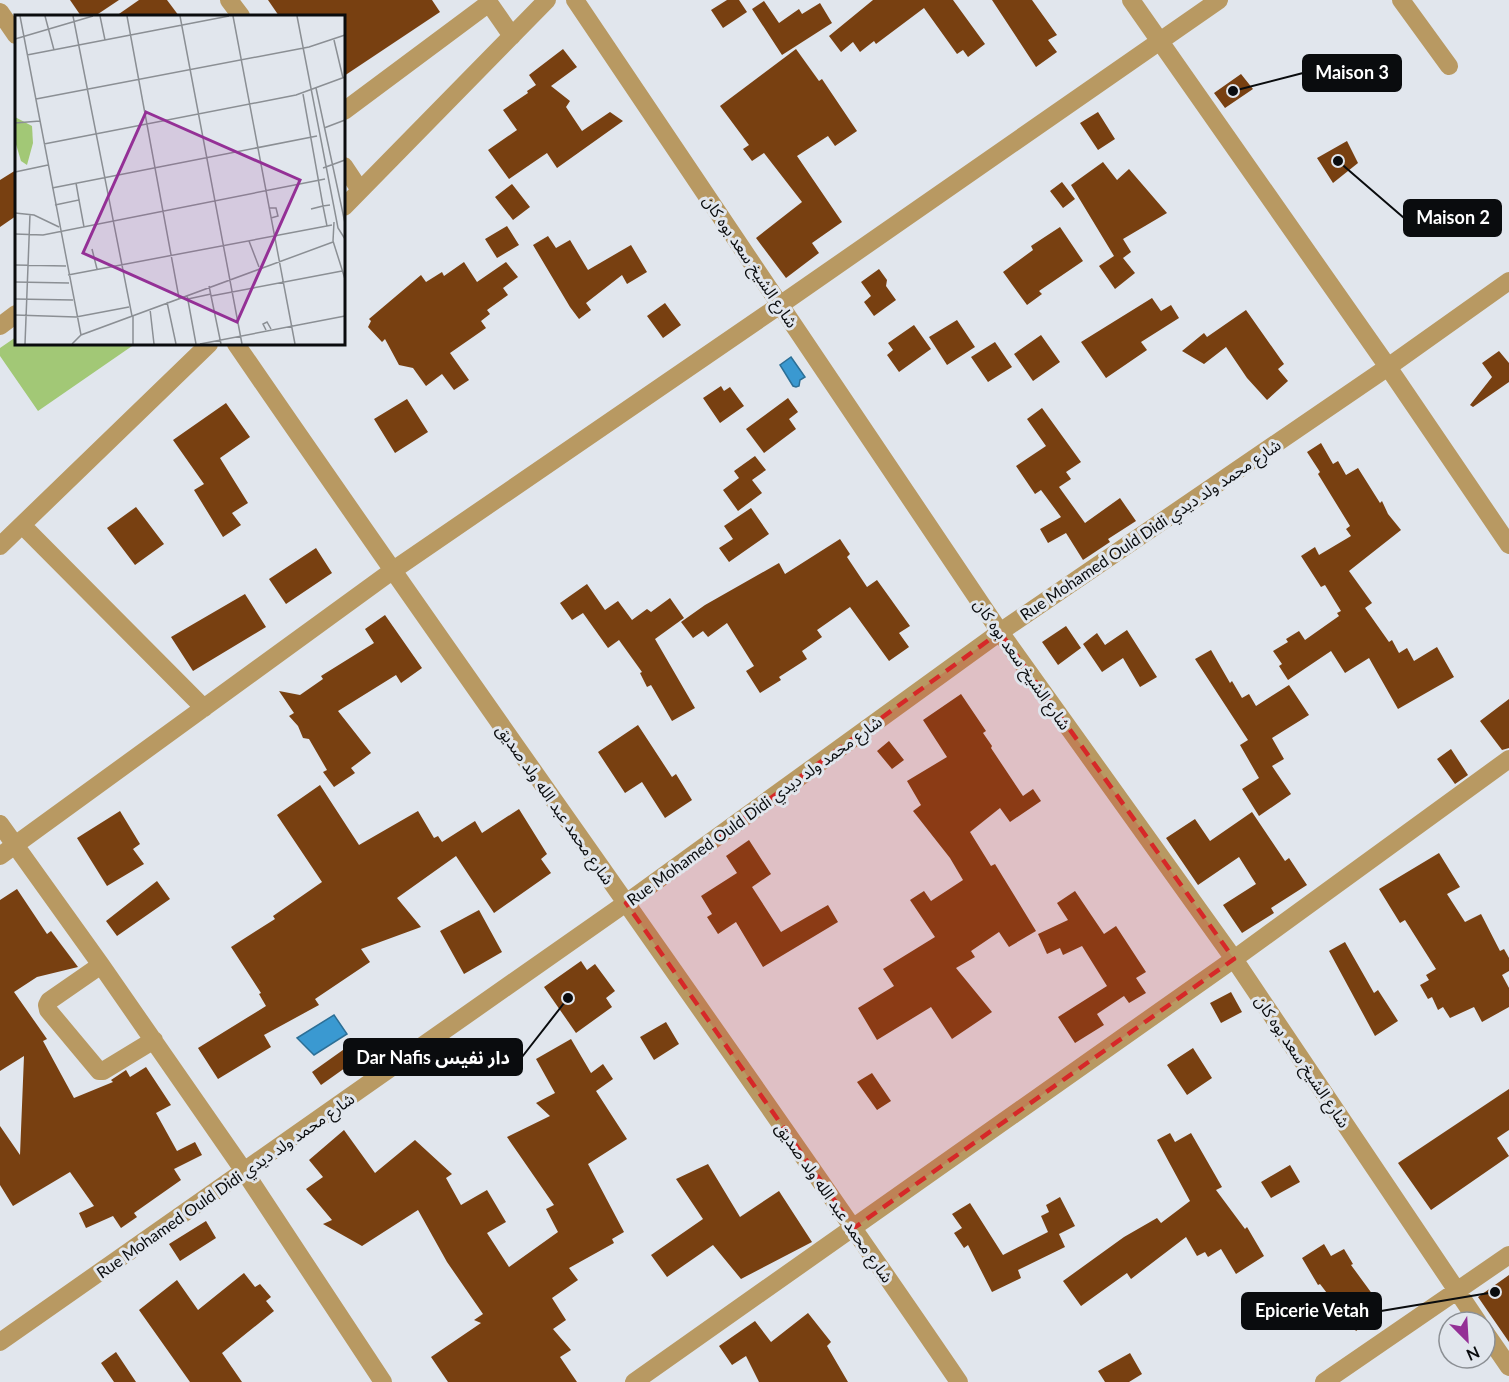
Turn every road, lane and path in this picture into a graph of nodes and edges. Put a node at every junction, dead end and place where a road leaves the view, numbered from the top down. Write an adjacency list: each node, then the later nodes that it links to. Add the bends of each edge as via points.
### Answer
1 (229, 0): 9 (street)
2 (547, 0): 11 (street)
3 (575, 0): 19 (street, شارع الشيخ سعد بوه كان)
4 (1131, 0): 12 (street)
5 (1219, 0): 12 (street)
6 (1401, 0): 13 (street)
7 (488, 2): 11 (street); 14 (street)
8 (0, 12): 10 (street)
9 (240, 15)
10 (15, 34)
11 (512, 36): 16 (street)
12 (1161, 41): 19 (street); 24 (street)
13 (1449, 66)
14 (345, 110)
15 (345, 168): 16 (street)
16 (360, 190): 17 (street)
17 (345, 206)
18 (1509, 281): 24 (street, Rue Mohamed Ould Didi شارع محمد ولد ديدي)
19 (780, 305): 28 (street); 29 (street, شارع الشيخ سعد بوه كان)
20 (15, 315): 21 (street)
21 (0, 326)
22 (208, 345): 25 (street)
23 (237, 345): 28 (street, شارع محمد عبد الله ولد صديق)
24 (1388, 367): 26 (street); 29 (street, Rue Mohamed Ould Didi شارع محمد ولد ديدي)
25 (22, 525): 27 (street); 30 (street)
26 (1509, 545)
27 (0, 546)
28 (392, 570): 30 (street); 34 (street, شارع محمد عبد الله ولد صديق)
29 (1000, 632): 34 (street, Rue Mohamed Ould Didi شارع محمد ولد ديدي); 35 (street, شارع الشيخ سعد بوه كان)
30 (204, 708): 33 (street)
31 (1509, 759): 35 (street)
32 (0, 824): 33 (street)
33 (7, 851): 36 (street)
34 (626, 903): 38 (street, Rue Mohamed Ould Didi شارع محمد ولد ديدي); 39 (street, شارع محمد عبد الله ولد صديق)
35 (1234, 959): 39 (street); 41 (street, شارع الشيخ سعد بوه كان)
36 (101, 964): 37 (street); 37 (street, via 49,1002 48,1010 99,1071)
37 (154, 1040): 38 (street)
38 (244, 1171): 43 (street, Rue Mohamed Ould Didi شارع محمد ولد ديدي); 46 (street)
39 (854, 1228): 47 (street); 48 (street, شارع محمد عبد الله ولد صديق)
40 (1509, 1255): 41 (street)
41 (1457, 1291): 42 (street, شارع الشيخ سعد بوه كان); 49 (street)
42 (1470, 1310)
43 (0, 1342)
44 (1497, 1350): 45 (street)
45 (1509, 1367)
46 (383, 1382)
47 (634, 1382)
48 (958, 1382)
49 (1324, 1382)

